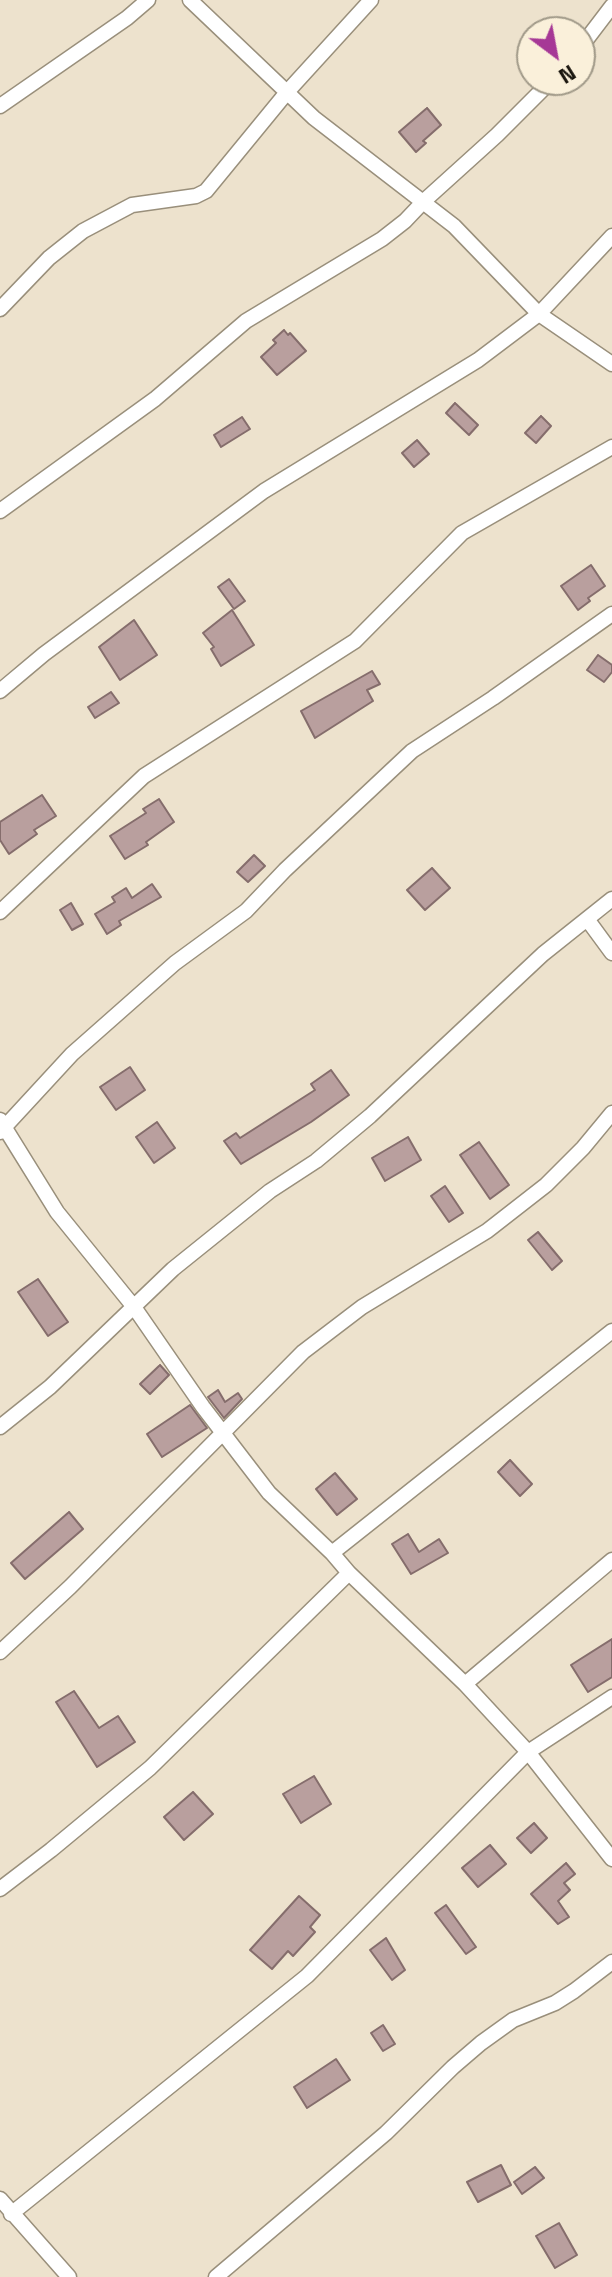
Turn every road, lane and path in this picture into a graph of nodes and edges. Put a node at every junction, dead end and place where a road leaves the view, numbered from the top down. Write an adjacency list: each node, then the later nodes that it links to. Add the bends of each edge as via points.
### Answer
1 (148, 0): 8 (street)
2 (190, 0): 6 (street)
3 (371, 0): 6 (street)
4 (612, 6): 5 (street)
5 (596, 27)
6 (288, 91): 9 (street, via 314,118); 11 (street, via 202,195 132,205 83,231)
7 (536, 96): 9 (street)
8 (0, 106)
9 (424, 201): 12 (street); 15 (street, via 382,239 246,321 155,399)
10 (612, 236): 12 (street)
11 (0, 309)
12 (539, 314): 13 (street); 17 (street, via 478,360 264,491)
13 (612, 364)
14 (612, 447): 19 (street, via 462,533 355,641 144,776)
15 (0, 511)
16 (612, 614): 23 (street, via 402,760 246,911 175,963 72,1054)
17 (0, 691)
18 (612, 899): 20 (street)
19 (0, 912)
20 (587, 919): 21 (street); 24 (street, via 370,1116 185,1259)
21 (612, 953)
22 (612, 1113): 27 (street, via 546,1185 487,1231 362,1307 303,1352)
23 (1, 1126): 24 (street, via 57,1212)
24 (134, 1307): 26 (street); 27 (street)
25 (612, 1331): 28 (street)
26 (0, 1427)
27 (223, 1434): 28 (street, via 269,1493); 31 (street)
28 (332, 1553): 30 (street)
29 (612, 1560): 32 (street)
30 (349, 1573): 32 (street); 36 (street, via 150,1768)
31 (0, 1652)
32 (465, 1684): 34 (street)
33 (612, 1697): 34 (street)
34 (528, 1752): 35 (street); 39 (street, via 307,1976)
35 (612, 1859)
36 (0, 1889)
37 (612, 1962): 41 (street, via 555,2003 513,2020 481,2043 386,2133)
38 (0, 2199): 39 (street)
39 (11, 2214): 40 (street)
40 (69, 2277)
41 (216, 2277)

